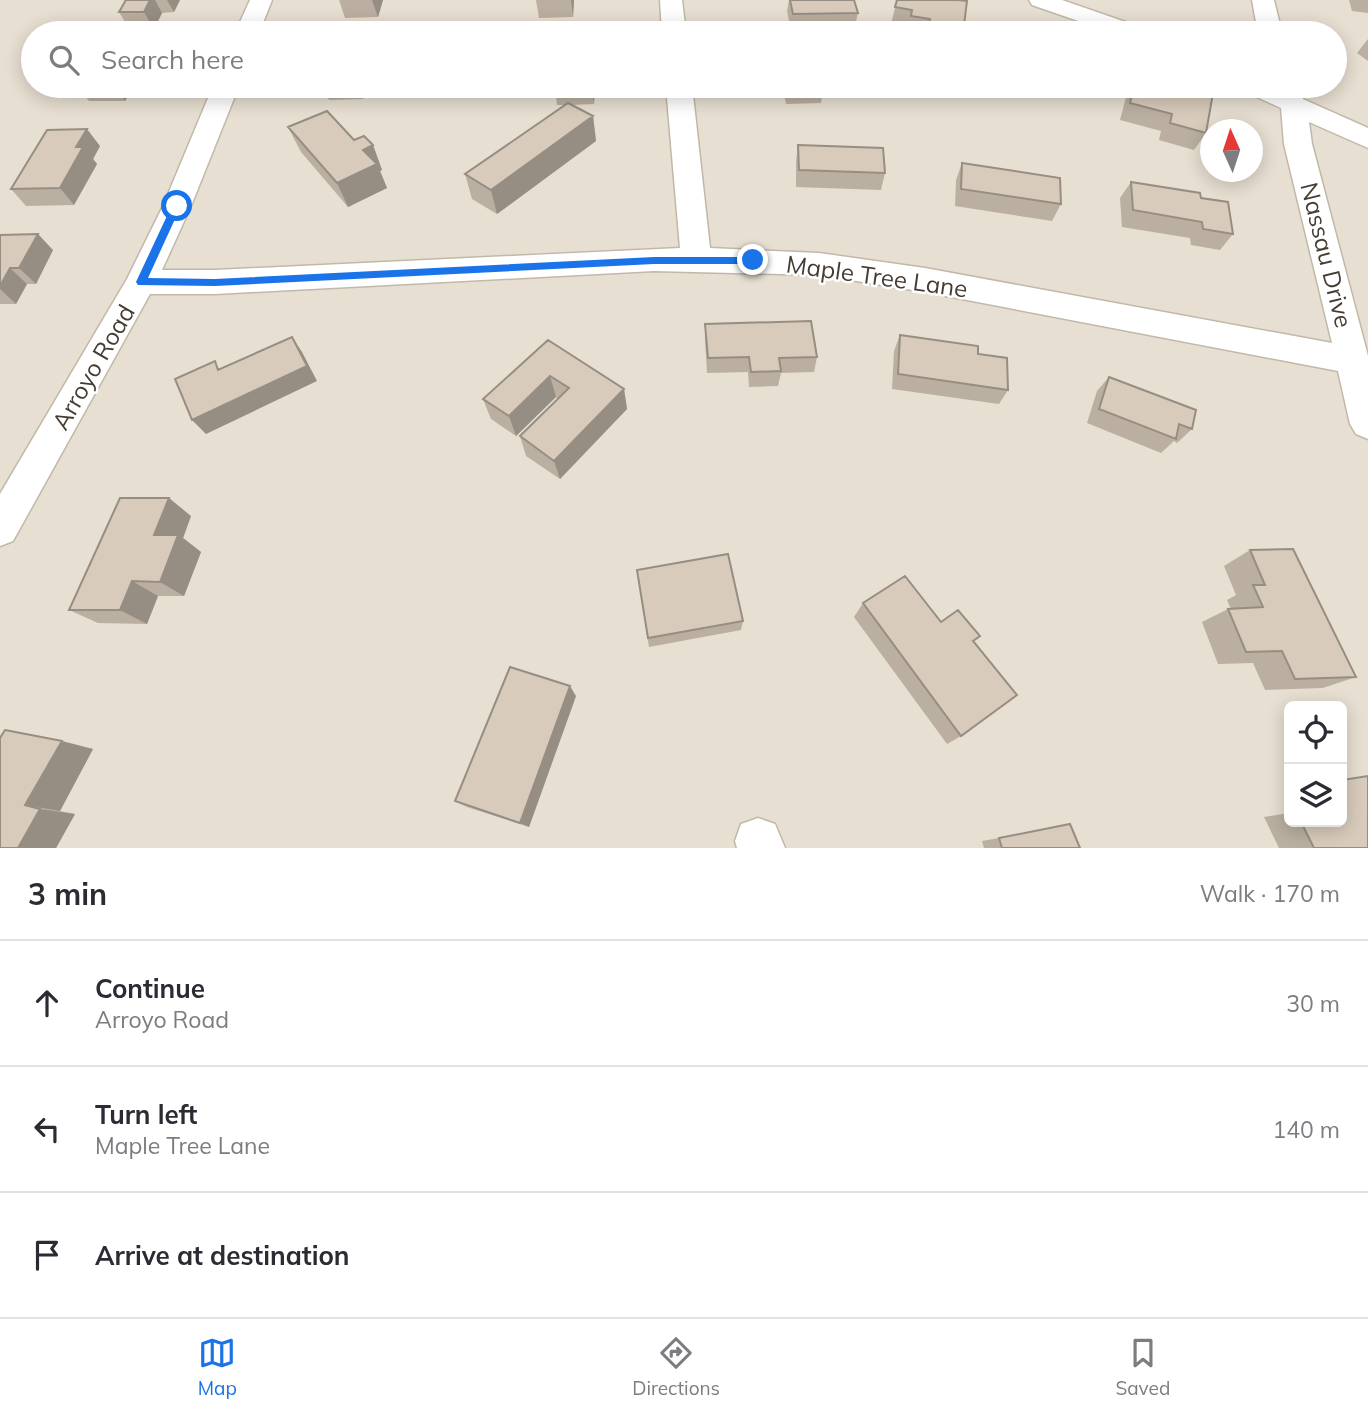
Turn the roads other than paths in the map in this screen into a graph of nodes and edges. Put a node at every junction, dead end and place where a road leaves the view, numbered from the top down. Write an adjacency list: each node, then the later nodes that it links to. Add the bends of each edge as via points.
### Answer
1 (261, 0): 5 (street)
2 (671, 0): 6 (street)
3 (1040, 0): 7 (street)
4 (1264, 0): 8 (street)
5 (252, 21)
6 (673, 21)
7 (1100, 21)
8 (1268, 21)
9 (221, 98): 15 (street, Arroyo Road)
10 (680, 98): 14 (street)
11 (1290, 98): 16 (street, Nassau Drive)
12 (1295, 98): 13 (street)
13 (1368, 139)
14 (696, 259): 15 (street, Maple Tree Lane, via 229,282); 16 (street, Maple Tree Lane, via 818,264 912,278)
15 (141, 282): 18 (street, Arroyo Road)
16 (1354, 361): 17 (street, Nassau Drive)
17 (1368, 424)
18 (0, 529)

